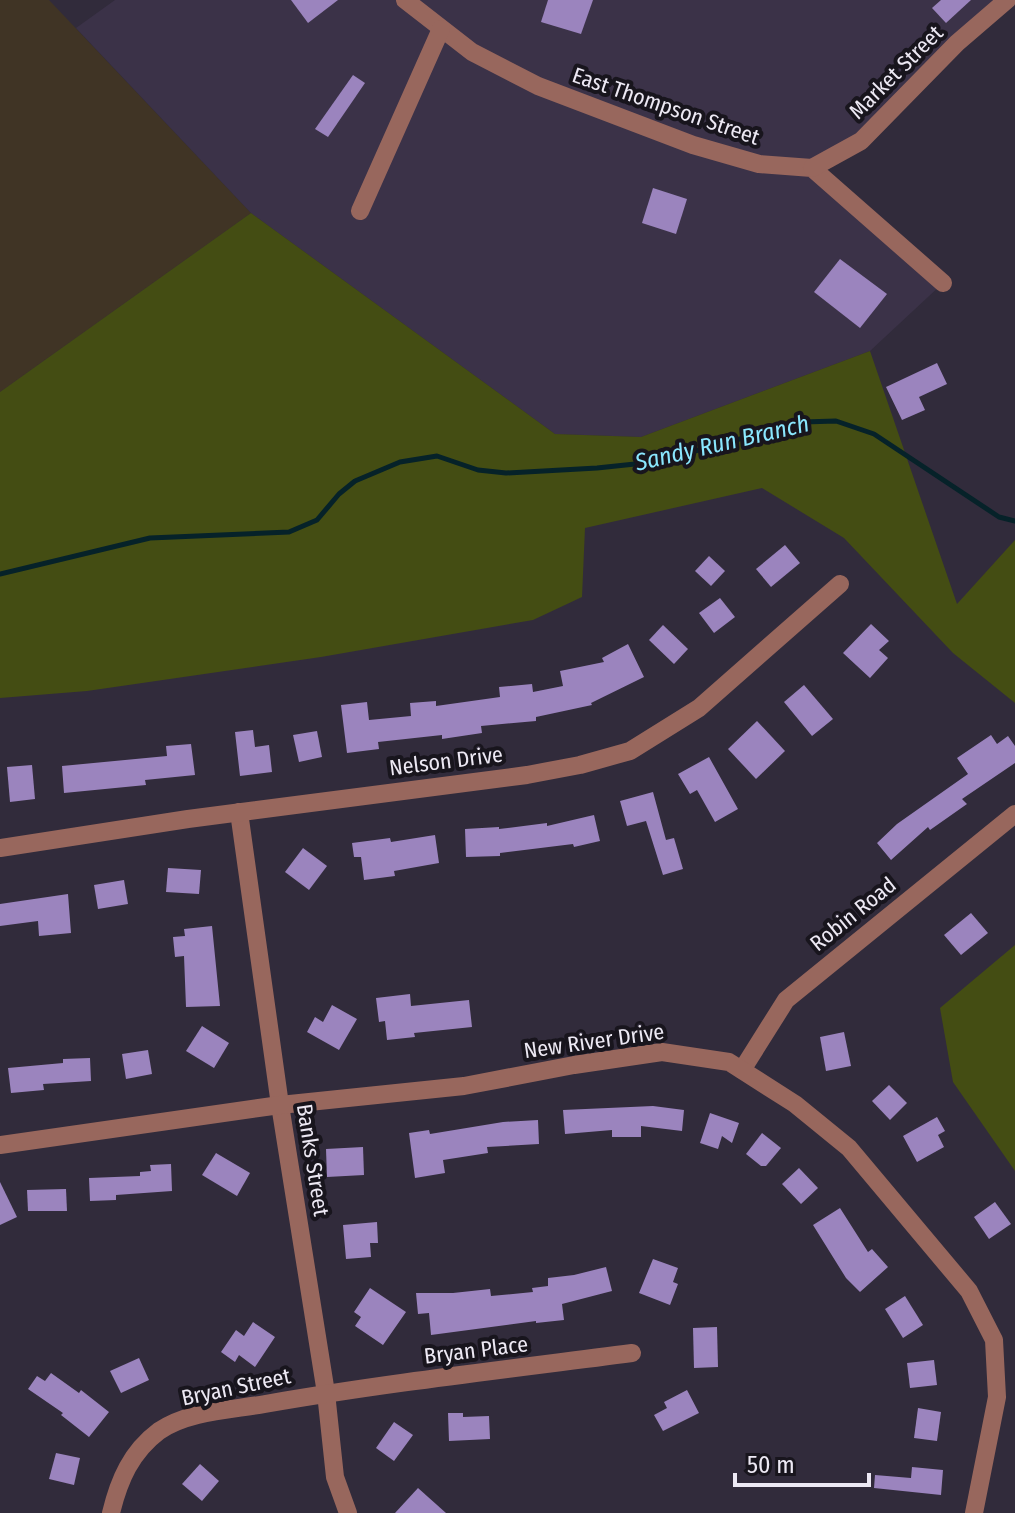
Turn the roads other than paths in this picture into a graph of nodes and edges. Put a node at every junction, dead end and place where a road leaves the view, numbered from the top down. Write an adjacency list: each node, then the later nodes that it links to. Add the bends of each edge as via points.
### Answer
1 (405, 0): 3 (street, East Thompson Street)
2 (1007, 0): 4 (street, Market Street, via 861,141)
3 (441, 29): 4 (street, East Thompson Street, via 472,52 538,86 693,145 759,164); 5 (street)
4 (812, 168): 6 (street)
5 (360, 211)
6 (943, 283)
7 (840, 584): 8 (street, Nelson Drive, via 699,708 630,751 527,775)
8 (239, 812): 10 (street, Nelson Drive); 12 (street, Banks Street)
9 (1015, 814): 11 (street, Robin Road, via 786,1000)
10 (0, 848)
11 (742, 1070): 12 (street, New River Drive, via 729,1062 662,1052 464,1086); 18 (street, New River Drive, via 849,1148 969,1291 994,1340 997,1397)
12 (280, 1105): 13 (street, New River Drive); 15 (street, Banks Street)
13 (0, 1145)
14 (632, 1353): 15 (street, Bryan Place)
15 (326, 1393): 16 (street, Bryan Street, via 191,1417 161,1430 131,1459); 17 (street, Banks Street, via 335,1477)
16 (111, 1513)
17 (348, 1513)
18 (974, 1513)

